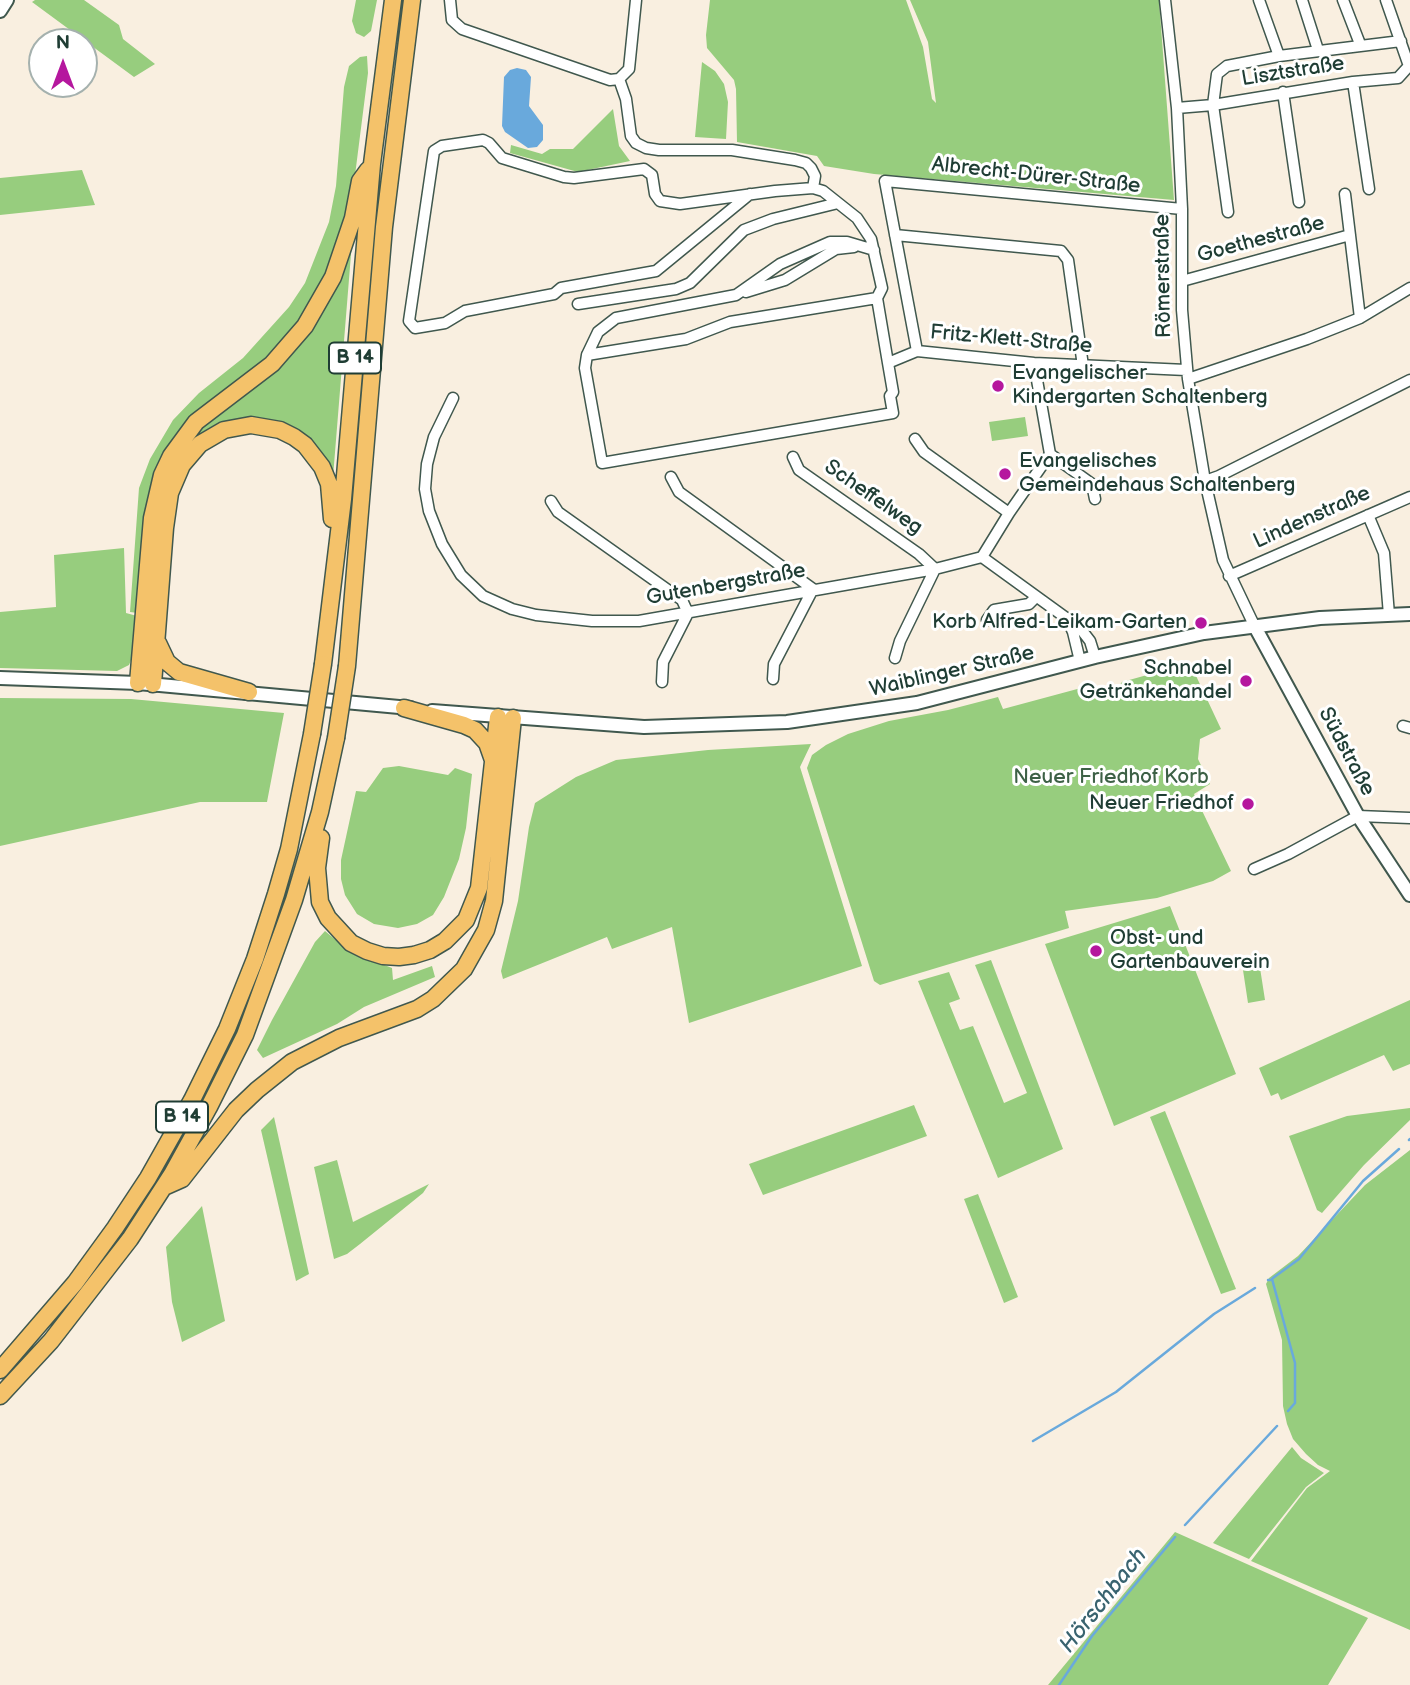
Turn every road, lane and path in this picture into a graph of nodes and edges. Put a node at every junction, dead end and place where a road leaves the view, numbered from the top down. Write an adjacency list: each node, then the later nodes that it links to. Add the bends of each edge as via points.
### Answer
1 (7, 0): 11 (street)
2 (393, 0): 22 (highway, B 14)
3 (412, 0): 83 (highway, B 14, bridge, via 384,227 347,666)
4 (450, 0): 17 (street, via 452,20 462,29 601,78)
5 (636, 0): 17 (street, via 630,62)
6 (1165, 0): 21 (street, Römerstraße)
7 (1259, 0): 15 (street)
8 (1301, 0): 14 (street)
9 (1343, 0): 13 (street)
10 (1385, 0): 12 (street)
11 (0, 11)
12 (1401, 41): 13 (street); 16 (street)
13 (1360, 44): 14 (street)
14 (1318, 50): 15 (street)
15 (1279, 56): 20 (street, via 1227,66 1217,74)
16 (1410, 66): 18 (street, Lisztstraße, via 1398,78)
17 (619, 79): 23 (street, via 636,143 659,150 732,150 806,163 815,176)
18 (1353, 82): 19 (street, Lisztstraße); 24 (street)
19 (1283, 92): 20 (street, Lisztstraße); 27 (street)
20 (1213, 105): 21 (street, Lisztstraße); 30 (street)
21 (1177, 108): 29 (street, Römerstraße)
22 (372, 164): 59 (highway, B 14); 78 (highway, via 360,181 333,277 305,327 272,363 197,422 162,475 152,518)
23 (813, 188): 25 (street); 28 (street)
24 (1370, 189)
25 (750, 194): 25 (street, via 656,271 465,310 445,323 415,328 409,321 437,147 483,140 502,158 575,178 644,169 652,175 660,201 680,204)
26 (1345, 194): 32 (street)
27 (1299, 202)
28 (838, 203): 34 (street, via 865,226); 39 (street, via 744,230 690,283 676,289)
29 (1182, 209): 31 (street, Albrecht-Dürer-Straße, via 885,181); 35 (street, Römerstraße)
30 (1228, 212)
31 (895, 235): 41 (street); 45 (street, via 1061,251 1068,260)
32 (1350, 235): 35 (street, Goethestraße); 40 (street)
33 (862, 247): 34 (street); 37 (street, via 836,249 785,280); 37 (street, via 830,242 780,264)
34 (874, 250): 38 (street, via 882,288)
35 (1182, 281): 46 (street, Römerstraße)
36 (1410, 288): 40 (street, Fritz-Klett-Straße)
37 (736, 295): 42 (street, via 616,318 598,332)
38 (877, 298): 42 (street, via 730,322 686,339); 43 (street)
39 (578, 304)
40 (1360, 318): 46 (street, Fritz-Klett-Straße, via 1307,339)
41 (917, 351): 43 (street); 44 (street, Fritz-Klett-Straße)
42 (587, 355): 43 (street, via 585,368 602,463 893,413)
43 (888, 363)
44 (1034, 363): 45 (street, Fritz-Klett-Straße); 50 (street)
45 (1083, 366): 46 (street, Fritz-Klett-Straße)
46 (1187, 374): 53 (street, Römerstraße)
47 (1410, 380): 53 (street)
48 (453, 398): 65 (street, Gutenbergstraße, via 434,437 425,489 442,544 483,596 536,615 612,622)
49 (915, 439): 57 (street, via 924,452)
50 (1050, 454): 55 (street, via 1092,484); 57 (street)
51 (793, 457): 61 (street, Scheffelweg, via 799,470)
52 (671, 477): 63 (street, via 679,492)
53 (1205, 481): 62 (street, Römerstraße)
54 (1410, 497): 58 (street, Lindenstraße)
55 (1096, 499)
56 (551, 501): 65 (street, via 558,512 682,600)
57 (1009, 513): 60 (street)
58 (1368, 515): 62 (street, Lindenstraße); 68 (street, via 1384,553)
59 (336, 552): 71 (highway, via 329,484 305,445 265,426 237,426 217,433 190,454 170,493); 89 (highway, B 14, bridge, via 312,734 289,849 255,959 227,1029 192,1100 115,1228 75,1283)
60 (982, 557): 61 (street, Gutenbergstraße); 64 (street)
61 (935, 569): 63 (street, Gutenbergstraße); 72 (street)
62 (1229, 576): 70 (street, Römerstraße)
63 (813, 589): 65 (street, Gutenbergstraße); 76 (street, via 774,664)
64 (1036, 597): 67 (street); 69 (street, via 1029,604 994,610)
65 (688, 613): 77 (street, via 663,662)
66 (1410, 614): 68 (street, Waiblinger Straße)
67 (1063, 615): 73 (street, via 1086,634); 74 (street)
68 (1389, 615): 70 (street, Waiblinger Straße)
69 (986, 620)
70 (1254, 625): 73 (street, Waiblinger Straße); 84 (street, Südstraße)
71 (157, 639): 78 (highway); 79 (highway, via 167,662 179,673)
72 (895, 657)
73 (1095, 657): 74 (street, Waiblinger Straße)
74 (1080, 661): 81 (street, Waiblinger Straße, via 917,703 798,721 655,727)
75 (0, 678): 78 (street, Waiblinger Straße)
76 (773, 679)
77 (662, 682)
78 (146, 683): 79 (street, Waiblinger Straße)
79 (249, 692): 80 (street, Waiblinger Straße)
80 (404, 708): 81 (street, Waiblinger Straße); 82 (highway, via 475,730 486,743)
81 (505, 718): 82 (highway); 88 (highway, via 499,872 486,930 464,969 417,1009 339,1038 292,1062 236,1110 182,1180)
82 (493, 765): 83 (highway, via 473,907 445,941 414,955 383,956 367,951 351,943 328,918 317,885)
83 (320, 812): 88 (highway, B 14, via 245,1035)
84 (1358, 816): 85 (street); 86 (street); 87 (street, Südstraße)
85 (1410, 818)
86 (1254, 869)
87 (1410, 895)
88 (164, 1188): 90 (highway, B 14, via 91,1293)
89 (0, 1370)
90 (0, 1396)

